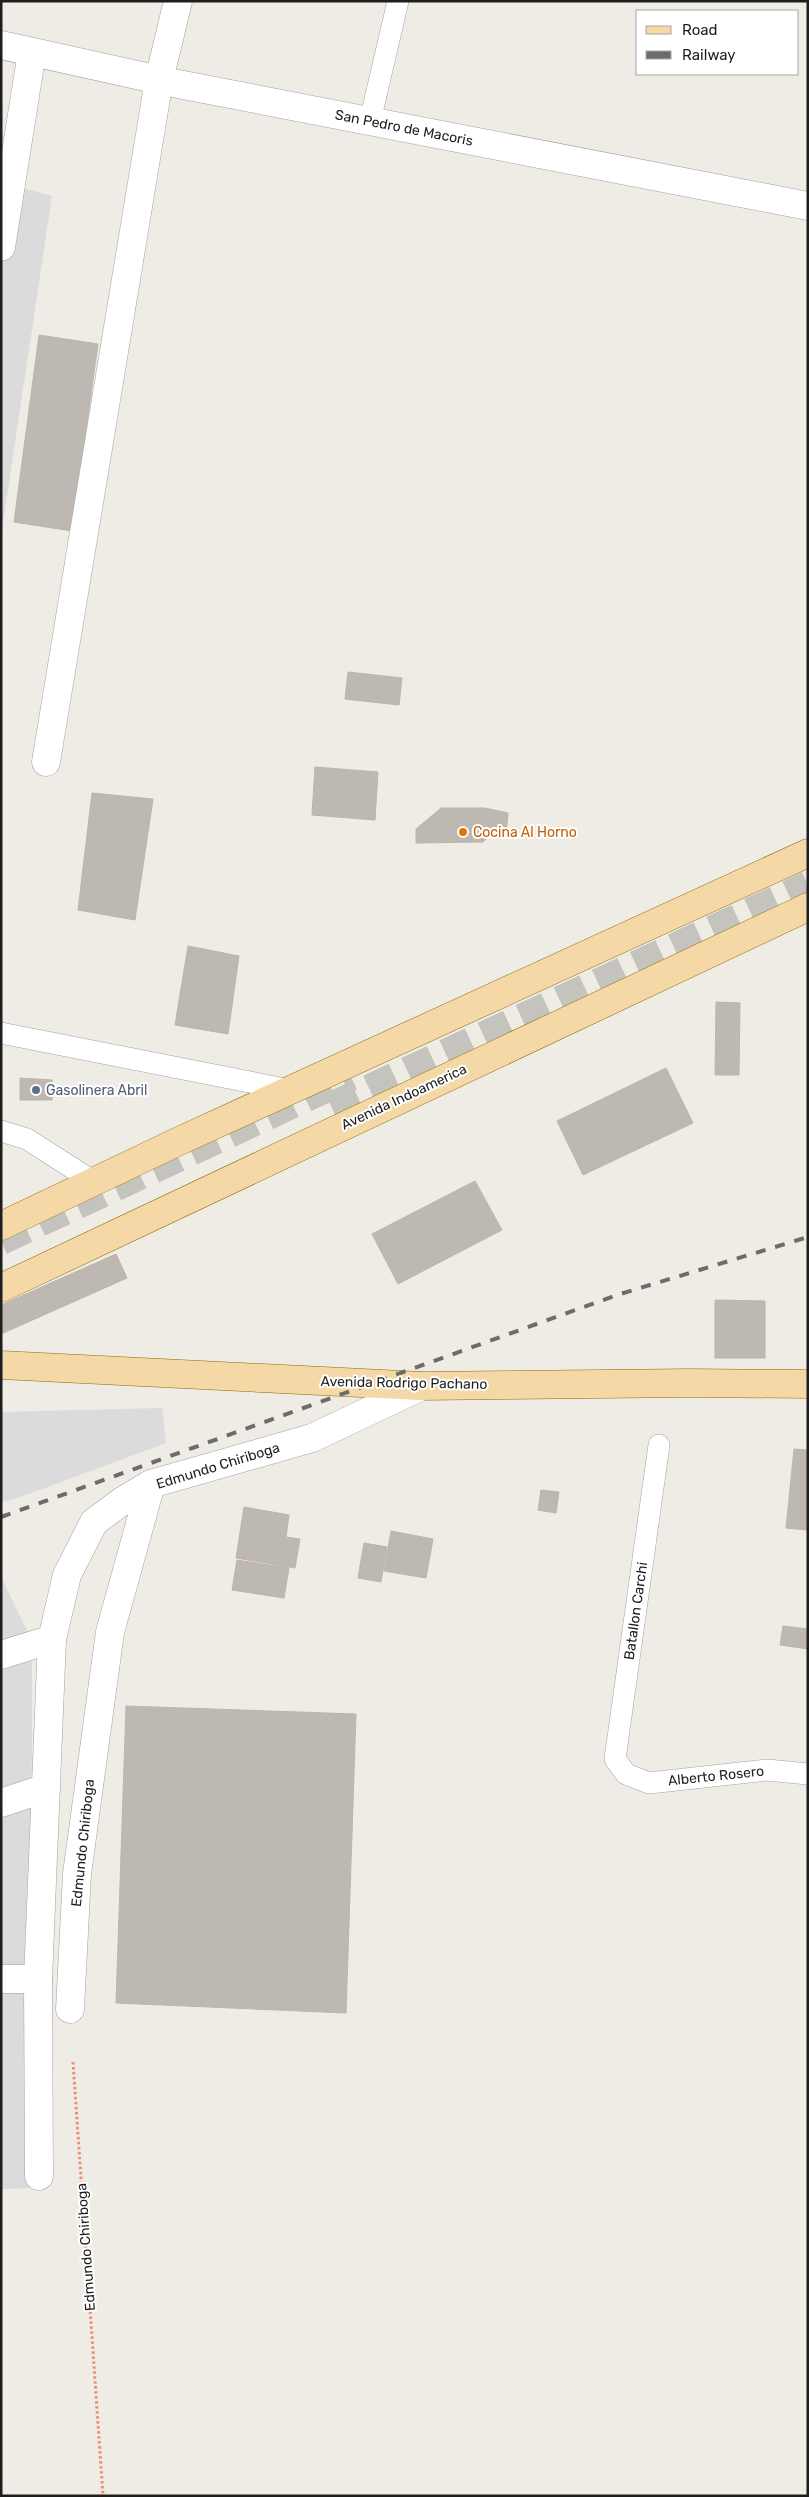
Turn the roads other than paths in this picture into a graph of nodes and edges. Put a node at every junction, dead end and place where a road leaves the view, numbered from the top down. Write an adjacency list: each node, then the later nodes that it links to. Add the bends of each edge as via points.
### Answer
1 (178, 1): 5 (street)
2 (398, 1): 6 (lane)
3 (1, 45): 4 (street, San Pedro de Macoris)
4 (32, 52): 5 (street, San Pedro de Macoris); 8 (street)
5 (159, 80): 6 (street, San Pedro de Macoris); 9 (street)
6 (370, 122): 7 (street, San Pedro de Macoris)
7 (808, 206)
8 (1, 247)
9 (46, 762)
10 (808, 853): 13 (main road)
11 (808, 907): 17 (main road, Avenida Indoamerica)
12 (1, 1033): 13 (lane)
13 (290, 1090): 15 (main road)
14 (1, 1131): 15 (lane, via 27,1138)
15 (94, 1182): 16 (main road)
16 (1, 1226)
17 (1, 1288)
18 (1, 1365): 20 (main road, Avenida Rodrigo Pachano)
19 (808, 1384): 20 (main road, Avenida Rodrigo Pachano)
20 (422, 1386): 22 (street, Edmundo Chiriboga, via 312,1438)
21 (659, 1445): 25 (lane, Batallon Carchi, via 615,1759)
22 (151, 1484): 23 (street, via 94,1522 67,1576); 31 (street, Edmundo Chiriboga, via 110,1632 77,1874)
23 (52, 1639): 24 (street); 27 (street)
24 (1, 1655)
25 (626, 1774): 26 (lane, Alberto Rosero, via 649,1783 767,1770)
26 (808, 1774)
27 (46, 1788): 28 (street); 30 (street)
28 (1, 1803)
29 (1, 1979): 30 (street)
30 (38, 1979): 32 (street)
31 (70, 2009)
32 (40, 2176)

